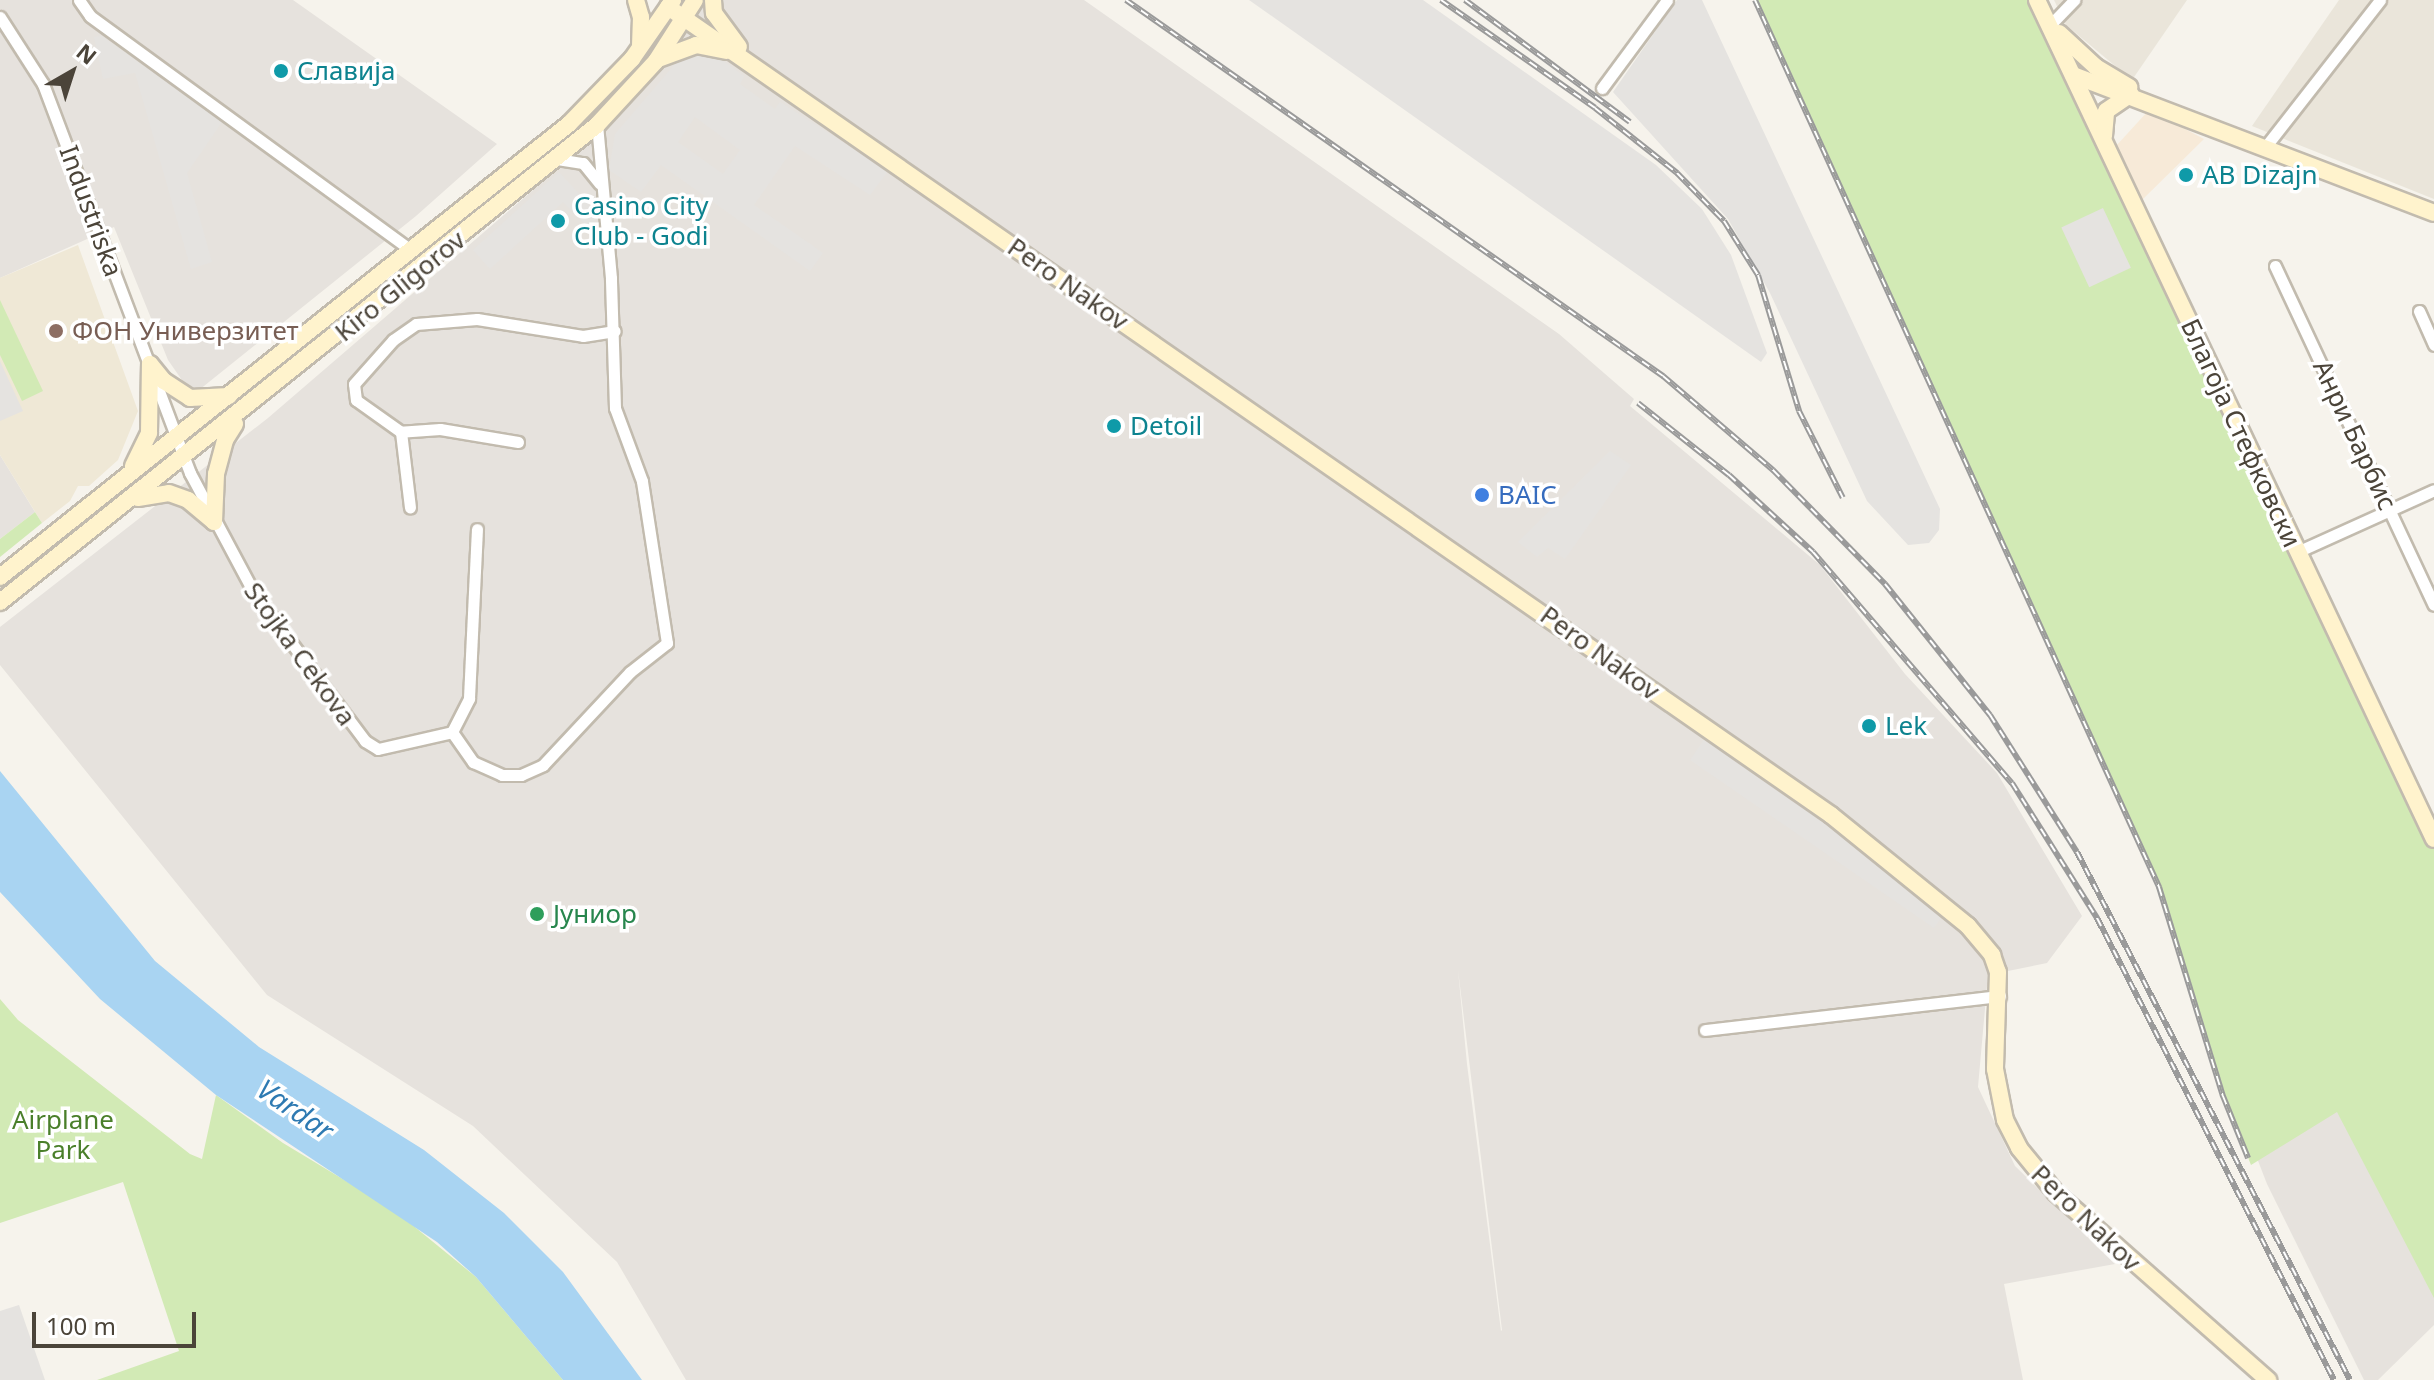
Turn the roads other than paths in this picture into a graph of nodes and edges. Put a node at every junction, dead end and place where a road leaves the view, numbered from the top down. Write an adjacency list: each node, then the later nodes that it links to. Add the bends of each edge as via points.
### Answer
1 (79, 0): 27 (street, via 90,16)
2 (636, 0): 13 (street)
3 (695, 0): 11 (street, Kiro Gligorov)
4 (713, 0): 14 (street, via 714,13)
5 (1667, 0): 18 (street)
6 (2037, 0): 12 (street, Благоја Стефковски)
7 (2074, 0): 12 (street)
8 (2380, 0): 23 (street)
9 (670, 4): 11 (street); 13 (street, Kiro Gligorov)
10 (0, 17): 32 (street, Industriska, via 43,84)
11 (685, 18): 14 (street); 15 (street, Kiro Gligorov)
12 (2050, 25): 16 (street); 17 (street, Благоја Стефковски)
13 (639, 48): 27 (street, Kiro Gligorov, via 569,124)
14 (751, 60): 15 (street, via 702,45); 52 (street, Pero Nakov, via 1862,838 1982,941 1998,972)
15 (656, 61): 21 (street, Kiro Gligorov)
16 (2096, 67): 17 (street, via 2087,65); 20 (street)
17 (2073, 75): 19 (street); 22 (street, Благоја Стефковски)
18 (1602, 88)
19 (2131, 94): 20 (street); 22 (street, via 2106,111)
20 (2150, 101): 23 (street)
21 (597, 125): 24 (street, Kiro Gligorov); 25 (street)
22 (2104, 142): 46 (street, Благоја Стефковски)
23 (2266, 146): 26 (street)
24 (557, 159): 25 (street, via 583,163); 34 (street, Kiro Gligorov)
25 (599, 184): 30 (street)
26 (2434, 213)
27 (410, 249): 33 (street, Kiro Gligorov)
28 (2275, 266): 43 (street, Анри Барбис)
29 (2419, 311): 31 (street)
30 (615, 331): 35 (street, via 583,336 477,319 416,324 368,366 352,390 356,400); 50 (street, via 615,408 642,481 667,643 630,672 565,745 521,775 502,775 473,762)
31 (2434, 345)
32 (150, 364): 33 (street, via 190,398); 36 (street, Industriska); 39 (street, via 149,433)
33 (231, 396): 36 (street, Kiro Gligorov)
34 (252, 403): 38 (street, Kiro Gligorov); 44 (street, via 225,440 216,474)
35 (401, 432): 37 (street, via 440,429); 42 (street)
36 (177, 436): 38 (street, Industriska); 39 (street, Kiro Gligorov)
37 (518, 442)
38 (185, 458): 41 (street, Kiro Gligorov); 44 (street, Stojka Cekova)
39 (122, 481): 47 (street, Kiro Gligorov)
40 (2434, 490): 43 (street)
41 (133, 499): 44 (street, via 169,493 188,500); 48 (street, Kiro Gligorov)
42 (410, 507)
43 (2390, 510): 46 (street); 49 (street, Анри Барбис)
44 (214, 522): 50 (street, Stojka Cekova, via 283,636 365,741 378,749)
45 (477, 529): 50 (street, via 469,698)
46 (2297, 552): 51 (street, Благоја Стефковски)
47 (0, 577)
48 (0, 602)
49 (2434, 605)
50 (452, 732)
51 (2434, 839)
52 (2000, 996): 53 (street); 54 (street, Pero Nakov, via 1998,1092 2005,1120 2035,1172)
53 (1705, 1030)
54 (2268, 1380)

